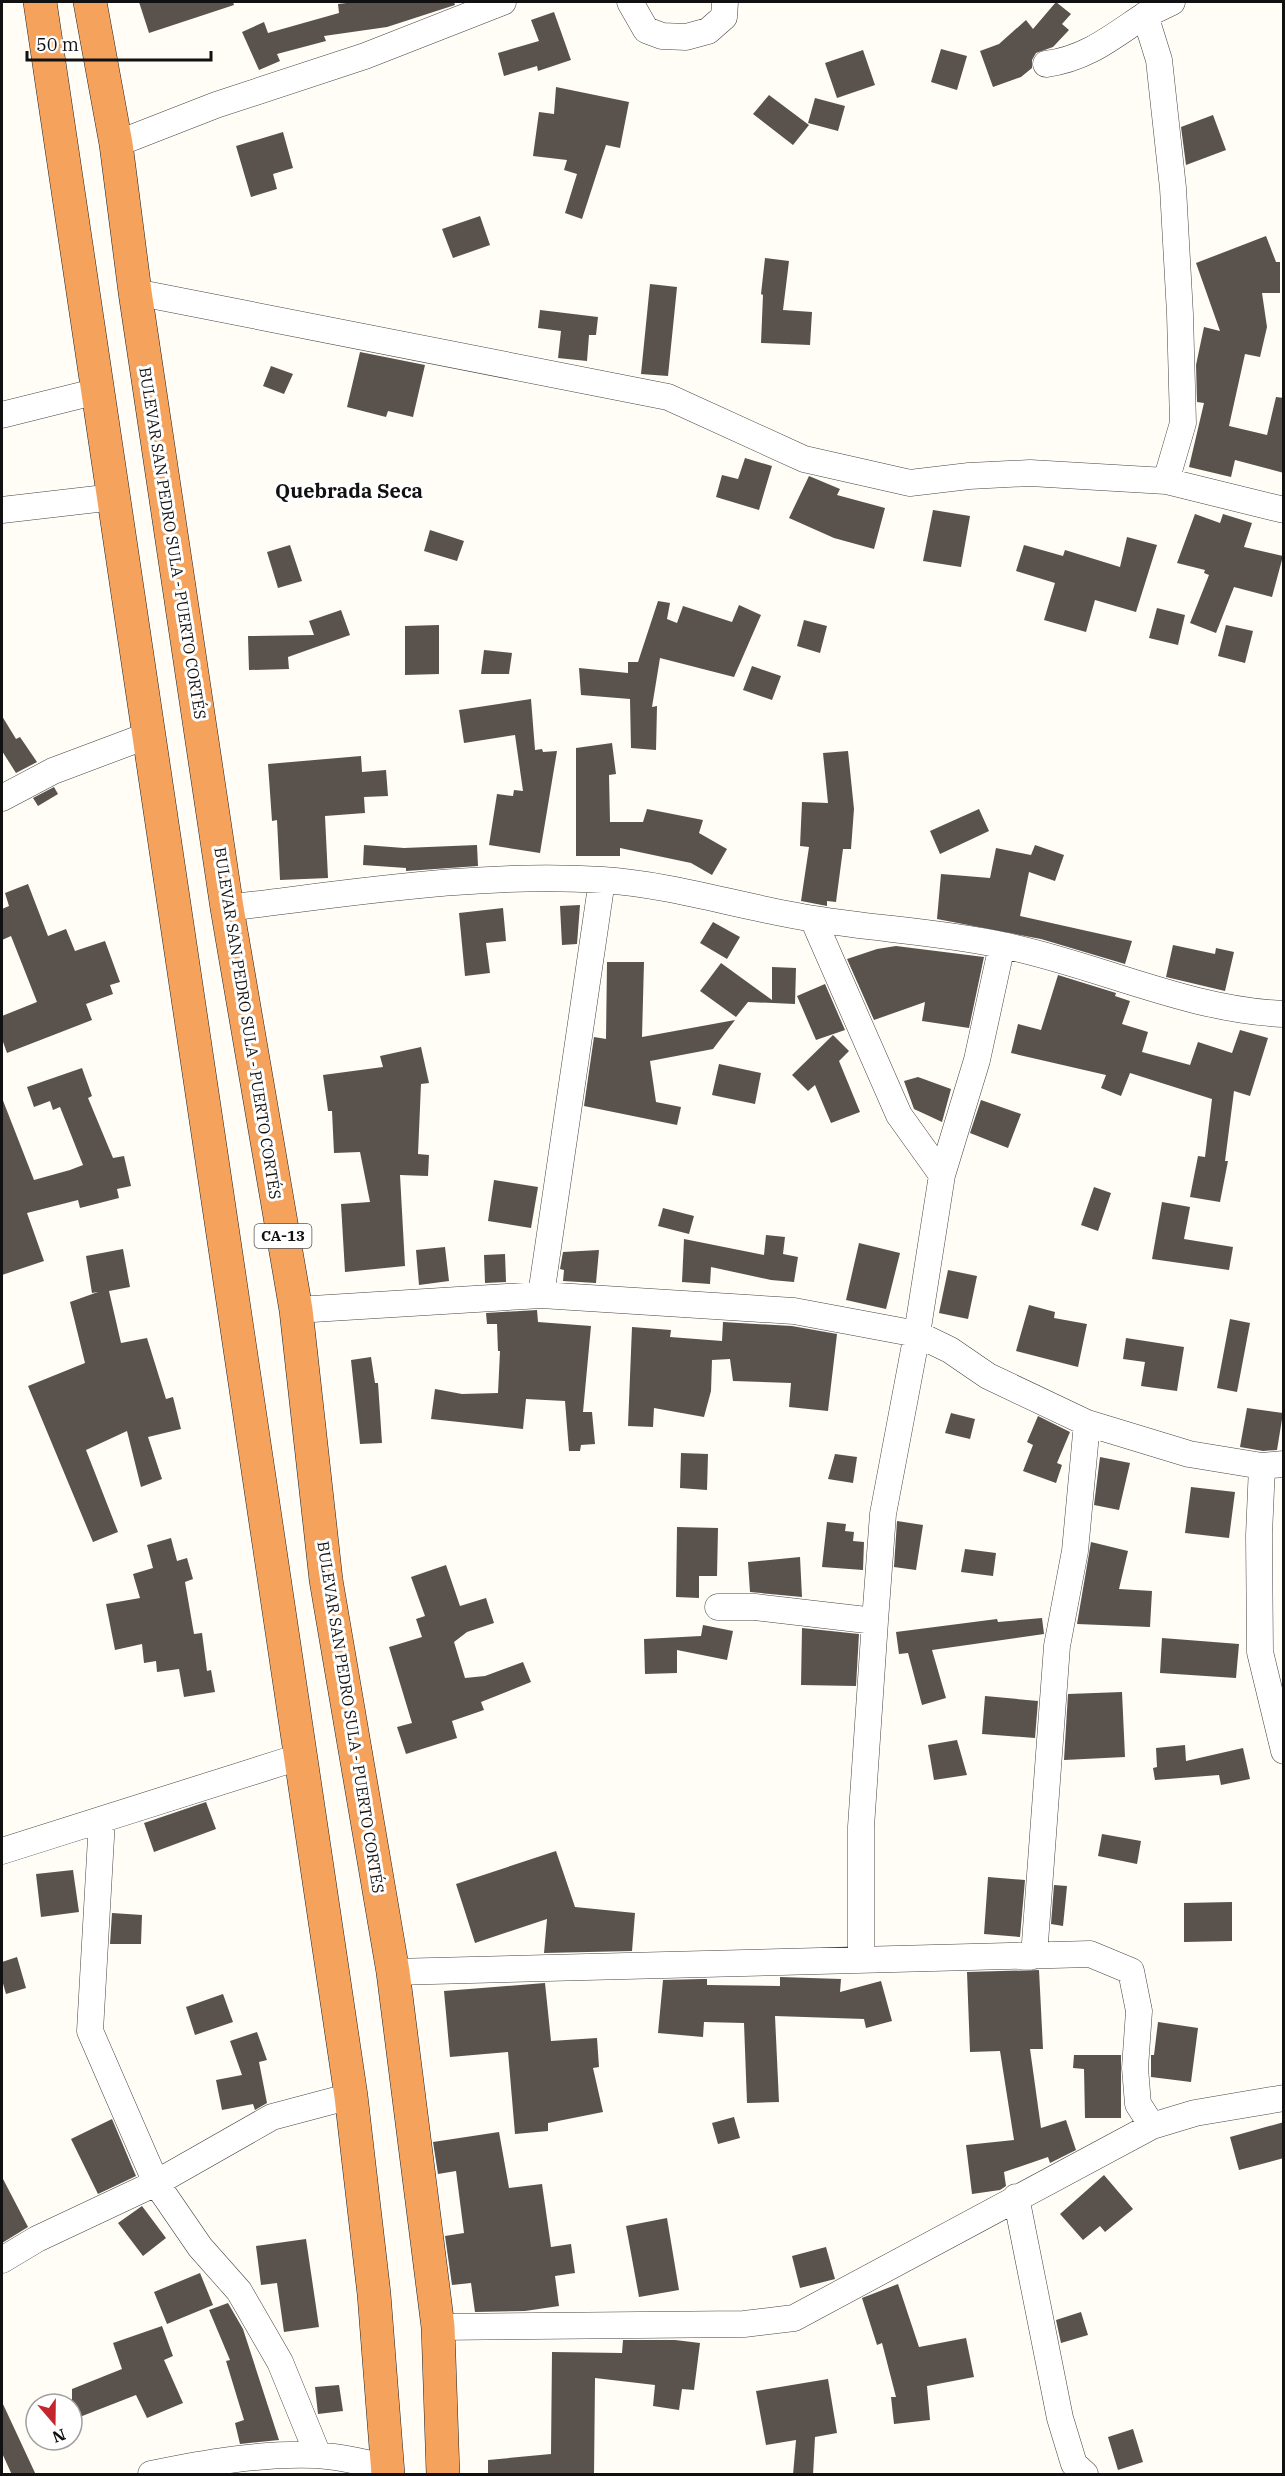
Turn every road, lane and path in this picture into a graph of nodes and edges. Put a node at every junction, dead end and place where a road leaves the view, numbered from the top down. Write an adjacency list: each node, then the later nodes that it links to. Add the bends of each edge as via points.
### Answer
1 (40, 2): 11 (highway)
2 (90, 2): 9 (highway, BULEVAR SAN PEDRO SULA - PUERTO CORTÉS / CA-13)
3 (503, 2): 9 (street, via 365,57 216,105)
4 (630, 2): 5 (street, via 646,30 662,36 686,37 708,31 724,17)
5 (725, 2)
6 (1172, 2): 7 (street)
7 (1145, 15): 8 (street, via 1085,54); 13 (street, via 1159,60 1173,188 1180,314 1183,423)
8 (1046, 64)
9 (116, 144): 10 (highway, BULEVAR SAN PEDRO SULA - PUERTO CORTÉS / CA-13)
10 (135, 292): 13 (street, via 668,397 804,459 910,483 1030,473); 20 (highway, BULEVAR SAN PEDRO SULA - PUERTO CORTÉS / CA-13)
11 (98, 391): 12 (street); 14 (highway)
12 (2, 415)
13 (1166, 481): 16 (street)
14 (114, 497): 15 (street); 17 (highway)
15 (2, 510)
16 (1284, 510)
17 (149, 735): 18 (street, via 53,771); 33 (highway)
18 (2, 798)
19 (602, 880): 20 (street, via 457,881); 21 (street, via 676,888); 25 (street)
20 (227, 908): 26 (highway, BULEVAR SAN PEDRO SULA - PUERTO CORTÉS / CA-13)
21 (813, 919): 22 (street); 24 (street, via 899,1114)
22 (1002, 945): 23 (street, via 1191,998 1254,1013); 24 (street, via 977,1060)
23 (1284, 1014)
24 (942, 1175): 27 (street)
25 (541, 1295): 26 (street); 27 (street, via 794,1311)
26 (296, 1310): 38 (highway, BULEVAR SAN PEDRO SULA - PUERTO CORTÉS / CA-13, via 326,1580)
27 (917, 1334): 28 (street, via 950,1350 988,1376); 31 (street, via 883,1514)
28 (1087, 1423): 29 (street, via 1189,1454); 36 (street, via 1075,1551 1057,1646)
29 (1273, 1465): 32 (street, via 1259,1535 1260,1652)
30 (718, 1607): 31 (street, via 755,1606)
31 (875, 1621): 37 (street, via 861,1827)
32 (1284, 1751)
33 (299, 1757): 34 (street); 39 (highway)
34 (102, 1820): 35 (street); 42 (street, via 90,2031)
35 (2, 1851)
36 (1034, 1956): 37 (street); 41 (street, via 1090,1954 1131,1971 1139,2011 1137,2104)
37 (861, 1959): 38 (street)
38 (393, 1972): 45 (highway, BULEVAR SAN PEDRO SULA - PUERTO CORTÉS / CA-13)
39 (351, 2096): 42 (street, via 272,2117); 47 (highway, via 374,2294)
40 (1284, 2098): 41 (street, via 1195,2113)
41 (1152, 2126): 43 (street)
42 (156, 2183): 44 (street); 46 (street, via 200,2247 239,2291 280,2362)
43 (1016, 2197): 45 (street, via 794,2318 744,2324); 50 (street, via 1060,2418 1074,2463)
44 (2, 2260)
45 (438, 2327): 49 (highway, BULEVAR SAN PEDRO SULA - PUERTO CORTÉS / CA-13)
46 (318, 2455): 47 (street); 48 (street, via 194,2465)
47 (388, 2471)
48 (151, 2475)
49 (443, 2475)
50 (1085, 2475)

